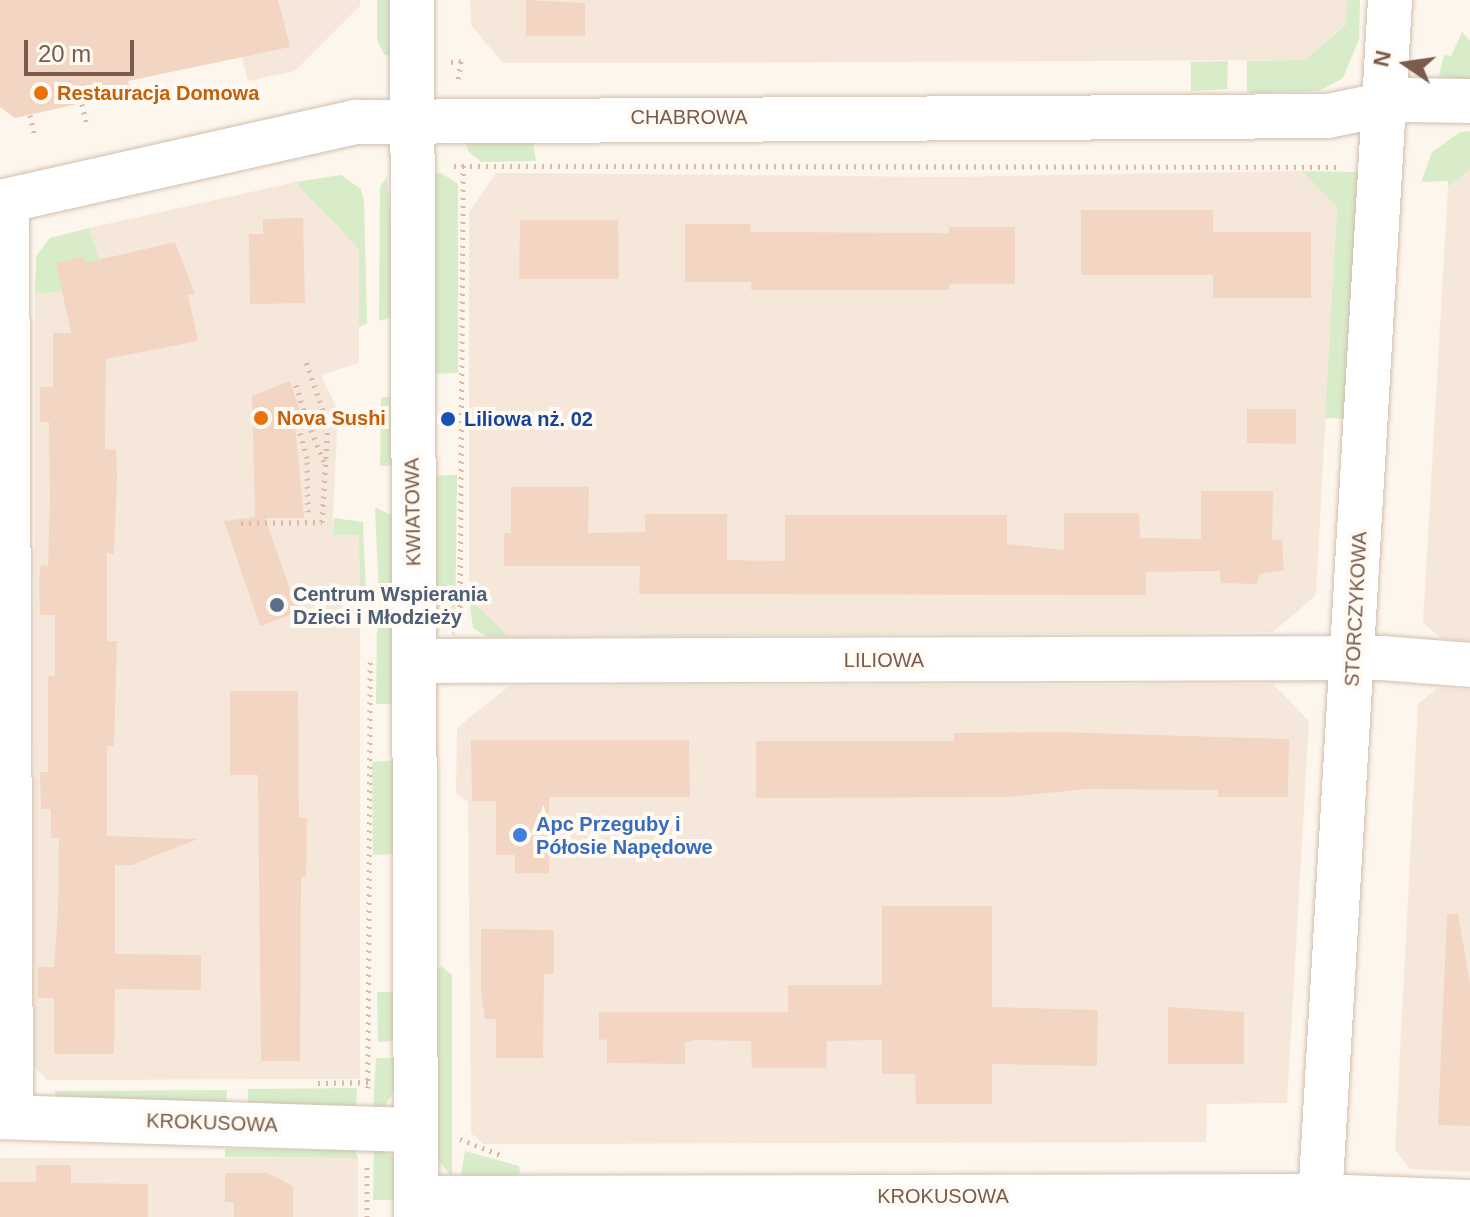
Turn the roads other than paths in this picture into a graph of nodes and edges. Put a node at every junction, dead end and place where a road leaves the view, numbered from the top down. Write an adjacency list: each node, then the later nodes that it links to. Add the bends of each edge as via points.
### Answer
1 (412, 0): 5 (street, KWIATOWA)
2 (1390, 0): 4 (street, STORCZYKOWA)
3 (1470, 101): 4 (street, CHABROWA, via 1432,98)
4 (1385, 105): 5 (street, CHABROWA, via 1315,117); 8 (street, STORCZYKOWA)
5 (410, 118): 6 (street, CHABROWA, via 356,122); 7 (street, KWIATOWA)
6 (4, 202): 10 (street)
7 (415, 661): 8 (street, LILIOWA); 11 (street, KWIATOWA)
8 (1353, 661): 9 (street, LILIOWA); 13 (street, STORCZYKOWA)
9 (1470, 665)
10 (5, 1117): 11 (street, KROKUSOWA)
11 (414, 1130): 14 (street, KWIATOWA)
12 (1470, 1202): 13 (street, KROKUSOWA)
13 (1320, 1206): 14 (street, KROKUSOWA)
14 (416, 1208)

